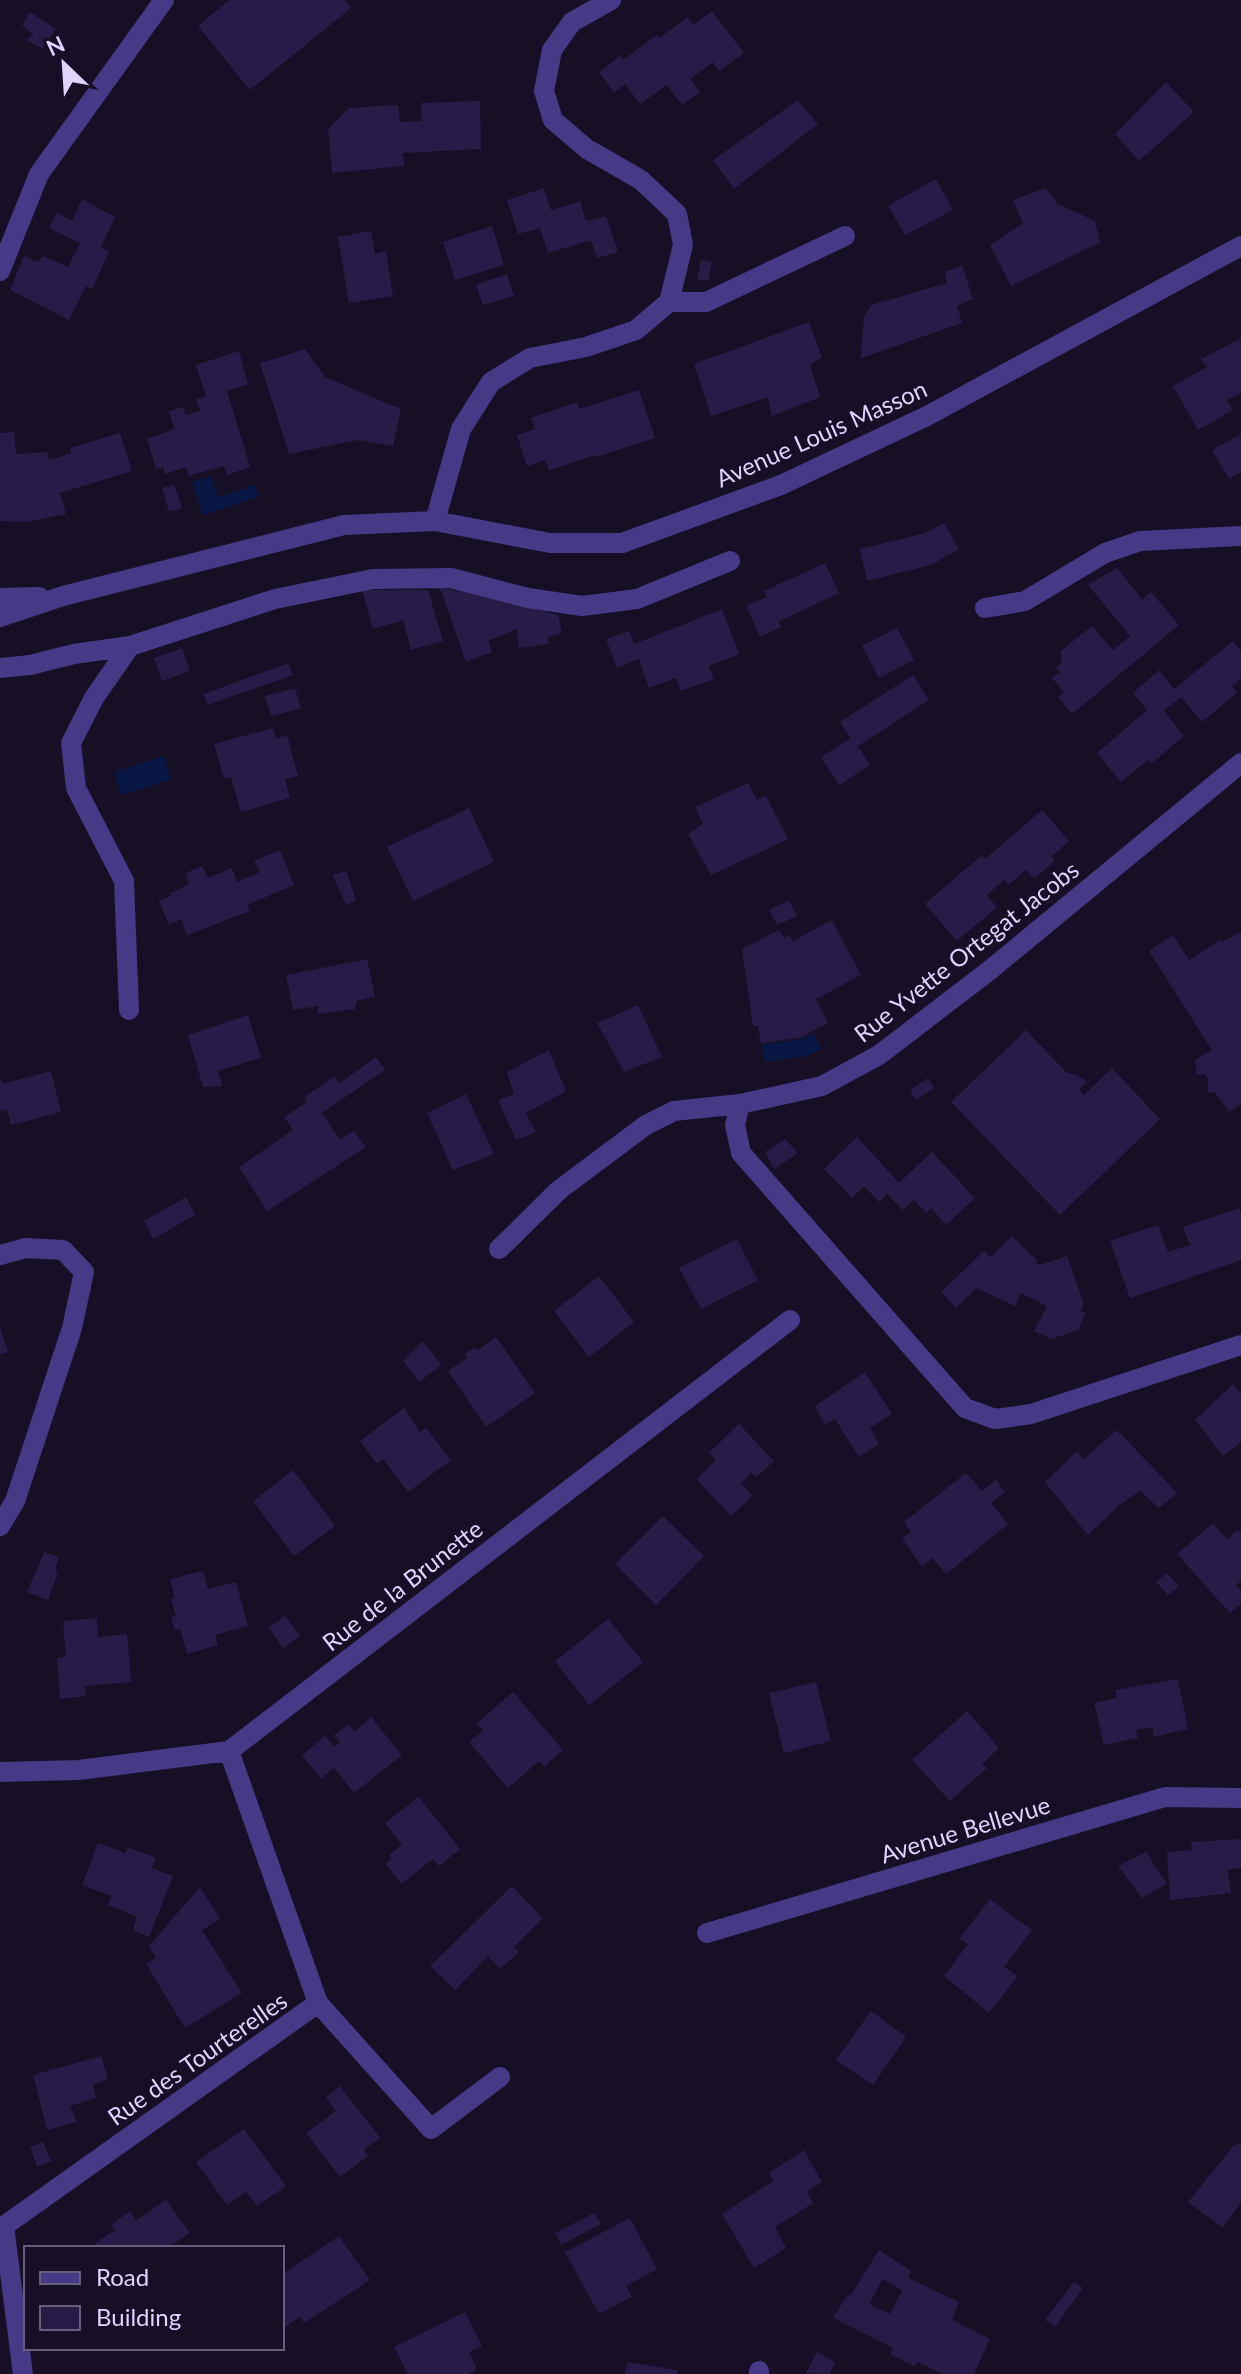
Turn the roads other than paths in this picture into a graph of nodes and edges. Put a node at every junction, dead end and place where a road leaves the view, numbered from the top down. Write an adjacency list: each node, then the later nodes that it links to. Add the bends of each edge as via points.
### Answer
1 (164, 0): 5 (street, via 39,174)
2 (611, 0): 6 (street, via 572,22 552,50 544,91 553,120 587,149 641,180 677,214 683,245)
3 (845, 236): 6 (street, via 706,302)
4 (1241, 246): 7 (street, Avenue Louis Masson, via 914,422 781,485 622,543 550,543)
5 (0, 271)
6 (669, 302): 7 (street, via 636,330 530,358 491,382 461,429)
7 (435, 521): 10 (street, Avenue Louis Masson, via 344,525)
8 (1241, 536): 12 (street, via 1140,541 1105,553 1025,601)
9 (730, 561): 14 (street, via 637,599 582,606 451,578 373,579 275,599)
10 (63, 596): 11 (street, Avenue Louis Masson); 13 (street, Avenue Louis Masson)
11 (0, 598)
12 (985, 608)
13 (0, 617)
14 (130, 646): 15 (street); 17 (street, via 71,743 76,788 124,881)
15 (0, 668)
16 (1241, 763): 18 (street, Rue Yvette Ortegat Jacobs, via 879,1055 822,1086)
17 (129, 1010)
18 (740, 1104): 19 (street, Rue Yvette Ortegat Jacobs, via 674,1111 646,1125 559,1190); 22 (street, via 735,1125 741,1153 965,1408 995,1419 1031,1414)
19 (499, 1249)
20 (0, 1255): 23 (street, via 26,1248 63,1250 84,1272 72,1328 15,1501)
21 (790, 1320): 24 (street, Rue de la Brunette)
22 (1241, 1345)
23 (0, 1526)
24 (229, 1751): 25 (street, via 79,1770); 28 (street, Rue des Tourterelles)
25 (0, 1772)
26 (1241, 1798): 27 (street, Avenue Bellevue, via 1165,1797)
27 (707, 1933)
28 (318, 2003): 29 (street, via 431,2129); 30 (street, Rue des Tourterelles, via 4,2226)
29 (500, 2077)
30 (23, 2374)

